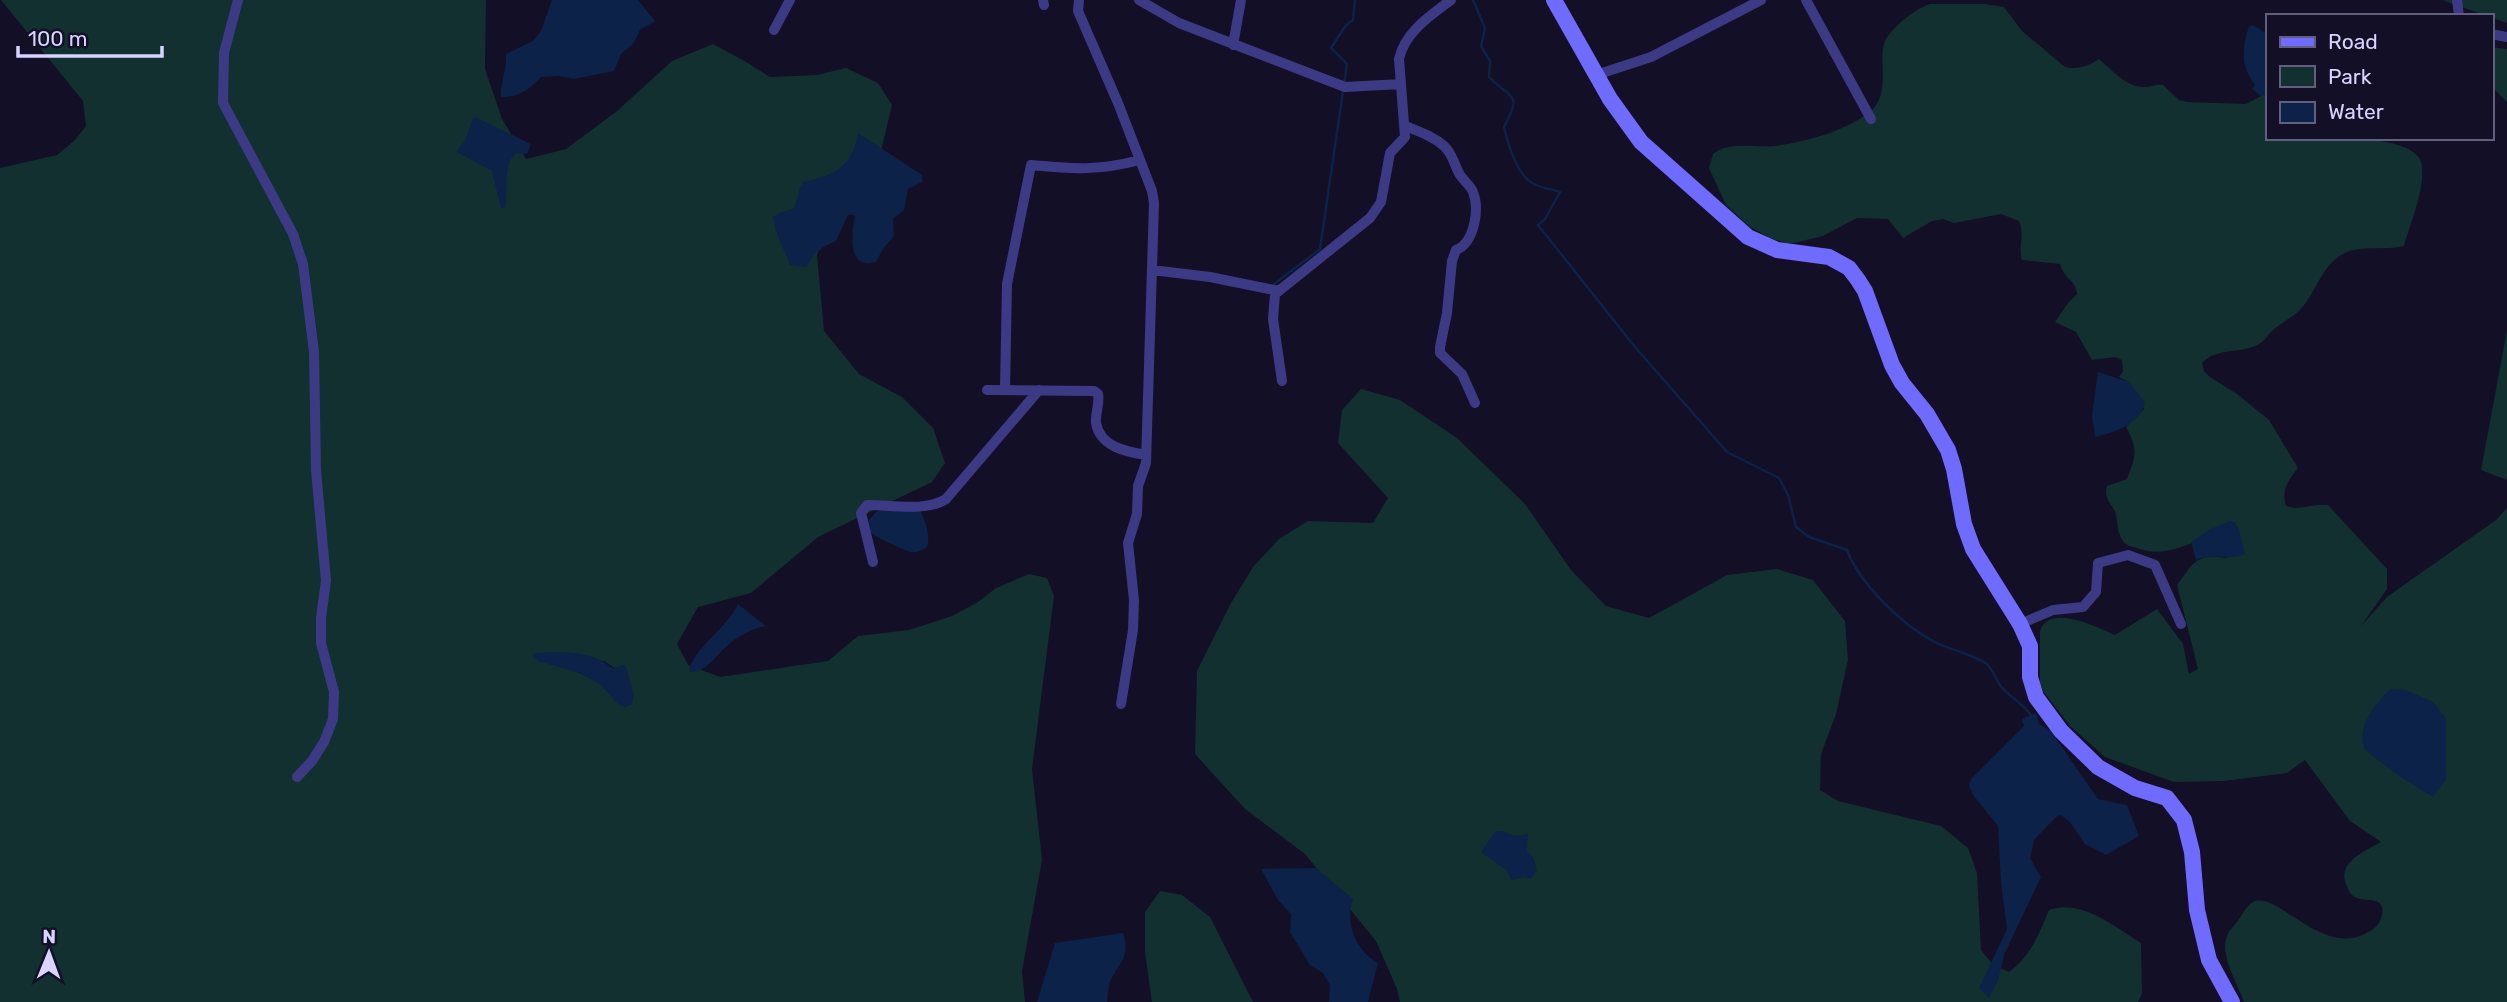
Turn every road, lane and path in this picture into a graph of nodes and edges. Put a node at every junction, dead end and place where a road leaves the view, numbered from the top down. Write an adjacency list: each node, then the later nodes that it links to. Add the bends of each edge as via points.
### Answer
1 (238, 0): 29 (street, via 224,53 223,103 293,233 303,264 314,352 316,470 326,581 321,643 334,692 333,719 324,742)
2 (790, 0): 10 (street)
3 (1079, 0): 16 (street, via 1078,11)
4 (1139, 0): 11 (street)
5 (1241, 0): 11 (street)
6 (1451, 0): 13 (street, via 1406,38 1399,59)
7 (1554, 0): 12 (main road)
8 (1761, 0): 12 (street, via 1651,57)
9 (1806, 0): 14 (street)
10 (774, 30)
11 (1233, 45): 13 (street, via 1345,87)
12 (1596, 75): 26 (main road, via 1641,142 1748,237 1777,250 1829,257 1849,268 1866,292 1892,365 1948,450 1973,549)
13 (1401, 84): 15 (street)
14 (1871, 119)
15 (1405, 126): 18 (street, via 1405,137 1390,153 1381,202 1370,218); 23 (street, via 1446,148 1474,192 1473,232 1452,261 1440,353 1468,383)
16 (1140, 160): 17 (street, via 1154,203); 21 (street, via 1081,170 1031,165 1007,284)
17 (1152, 270): 18 (street); 24 (street)
18 (1279, 291): 19 (street, via 1273,301 1273,319)
19 (1282, 381)
20 (987, 390): 21 (street)
21 (1005, 390): 22 (street)
22 (1039, 390): 24 (street, via 1094,391 1101,432 1123,452); 25 (street, via 946,499 927,507 863,508)
23 (1475, 403)
24 (1146, 455): 28 (street, via 1128,543 1133,630)
25 (873, 562)
26 (2020, 624): 27 (street, via 2053,610 2083,607 2096,592 2098,563 2128,555 2155,565); 30 (main road, via 2030,646 2030,677 2036,697 2061,731 2098,767 2135,788 2167,798 2184,820 2209,960)
27 (2181, 624)
28 (1121, 704)
29 (297, 777)
30 (2232, 1002)

